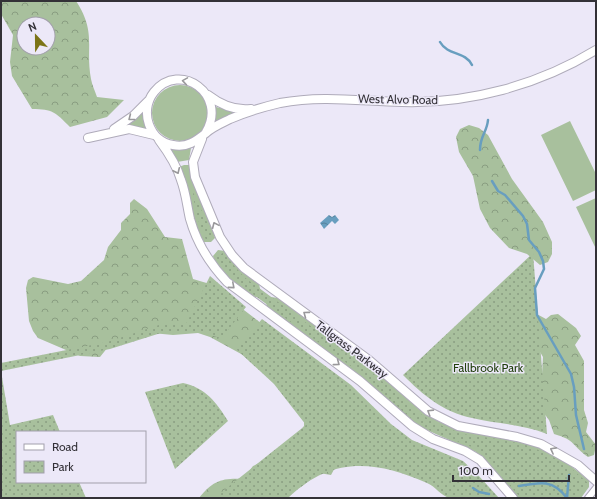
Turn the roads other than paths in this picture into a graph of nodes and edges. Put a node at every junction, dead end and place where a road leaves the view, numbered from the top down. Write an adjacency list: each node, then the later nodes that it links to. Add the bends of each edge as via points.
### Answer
1 (596, 50): 4 (street, West Alvo Road, via 545,76 469,97 404,102 331,98 293,101)
2 (205, 92): 3 (street, one-way to 3, via 193,83 172,81 159,88); 4 (street, West Alvo Road, via 230,107 244,110); 6 (street, via 212,104 212,112 210,126)
3 (150, 99): 5 (street, one-way to 5, via 133,116); 7 (street, via 147,118)
4 (264, 107): 6 (street, West Alvo Road, via 231,119)
5 (108, 132): 7 (street, via 129,129); 8 (street)
6 (205, 133): 7 (street, via 194,143 181,146 167,144); 9 (street, Tallgrass Parkway, one-way to 6, via 578,465 541,444 458,426 428,411 369,360 244,268 220,237 195,177 194,155)
7 (156, 137): 11 (street, Tallgrass Parkway, one-way to 11, via 180,176 198,241 224,278 360,381 412,426 433,439 465,451 480,460)
8 (88, 138)
9 (596, 481)
10 (596, 488): 12 (street)
11 (513, 498)
12 (588, 498)

